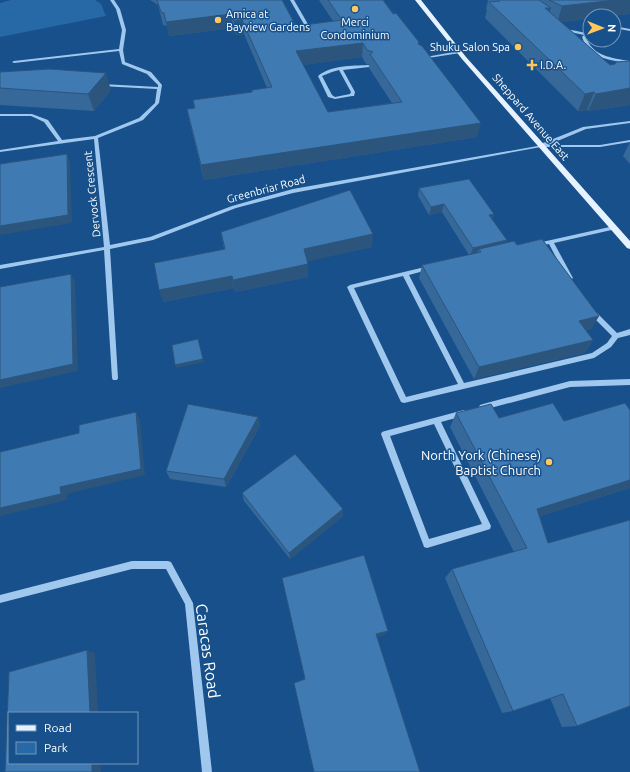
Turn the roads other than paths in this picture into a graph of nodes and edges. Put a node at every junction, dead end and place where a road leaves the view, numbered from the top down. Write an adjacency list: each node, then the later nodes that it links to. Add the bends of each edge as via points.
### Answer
1 (112, 0): 8 (street, via 118,9 124,30)
2 (292, 0): 4 (street)
3 (418, 0): 9 (main road, Sheppard Avenue East)
4 (307, 26)
5 (560, 28): 6 (street)
6 (582, 32)
7 (589, 48): 12 (street, via 608,60)
8 (121, 50): 11 (street); 16 (street, via 123,63 149,73 160,85)
9 (460, 52): 10 (street); 22 (main road, Sheppard Avenue East)
10 (418, 58)
11 (14, 62)
12 (630, 62)
13 (368, 66): 14 (street)
14 (341, 70): 14 (street, via 325,72 320,76 330,96 335,98 352,95 353,92)
15 (96, 84): 16 (street)
16 (159, 88): 19 (street, Dervock Crescent, via 157,103 141,119)
17 (0, 115): 21 (street, via 32,115 46,121)
18 (630, 122): 22 (street, via 585,128)
19 (96, 137): 21 (street); 28 (street, Dervock Crescent)
20 (630, 141): 22 (street, via 600,146)
21 (61, 142): 23 (street)
22 (541, 146): 24 (main road, Sheppard Avenue East); 28 (street, Greenbriar Road, via 293,191 234,207 151,238)
23 (0, 151)
24 (614, 228): 25 (street); 26 (main road, Sheppard Avenue East)
25 (550, 241): 27 (street); 32 (street)
26 (630, 246)
27 (528, 247)
28 (107, 248): 29 (street, Greenbriar Road); 36 (street, Dervock Crescent)
29 (0, 267)
30 (436, 267): 31 (street)
31 (405, 274): 38 (street); 38 (street, via 350,287 404,400)
32 (574, 286)
33 (588, 308): 35 (street)
34 (630, 332): 35 (street)
35 (616, 336): 38 (street, via 610,345 594,355)
36 (115, 378)
37 (630, 382): 39 (street, via 570,384)
38 (462, 386)
39 (436, 420): 39 (street, via 385,434 426,544 487,526)
40 (0, 599): 41 (street, Caracas Road, via 132,565 168,565 189,603)
41 (207, 772)

